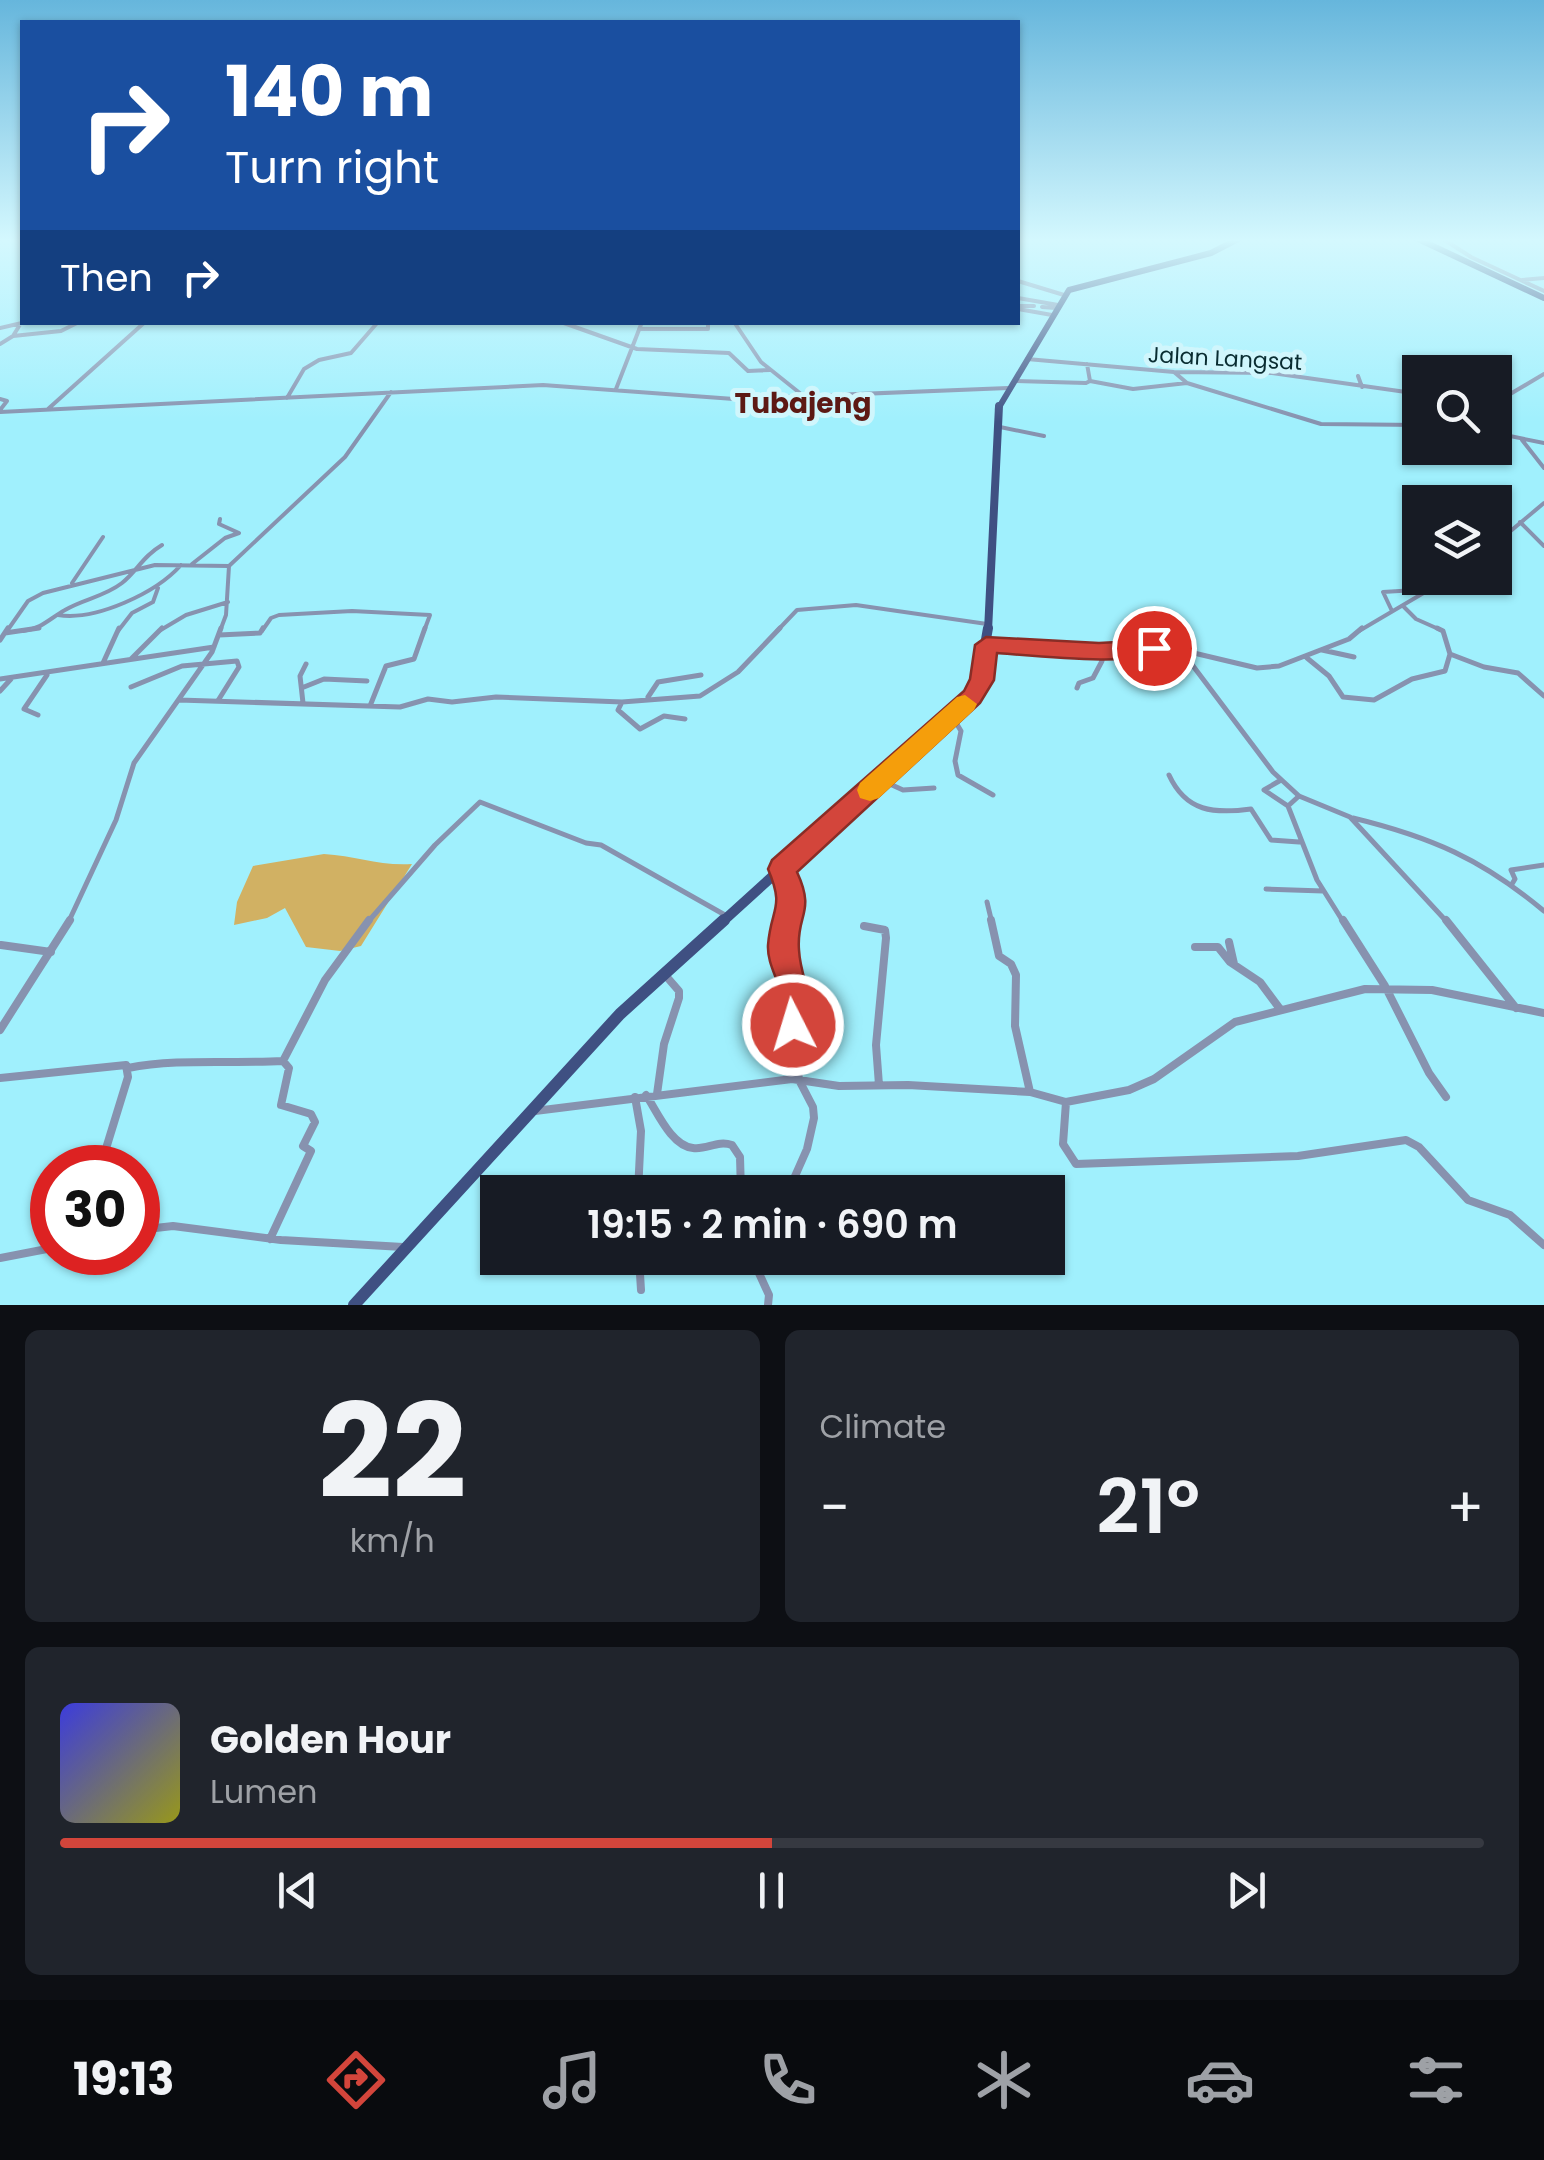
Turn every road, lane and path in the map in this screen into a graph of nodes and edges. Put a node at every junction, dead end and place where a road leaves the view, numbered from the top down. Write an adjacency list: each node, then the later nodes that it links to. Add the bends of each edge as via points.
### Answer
1 (1028, 300): 5 (street)
2 (1049, 300): 5 (street)
3 (1066, 300): 5 (main road)
4 (1034, 306): 8 (street)
5 (1058, 306): 6 (street); 7 (street); 21 (main road)
6 (1042, 307)
7 (1020, 308)
8 (1020, 308)
9 (21, 325): 18 (street)
10 (74, 325): 18 (street)
11 (142, 325): 39 (street)
12 (375, 325): 36 (street, via 351,353 328,354 304,368)
13 (569, 325): 20 (street)
14 (641, 325): 17 (street)
15 (708, 325): 17 (street, via 701,332)
16 (736, 325): 23 (street)
17 (639, 329): 20 (street)
18 (13, 336): 19 (street)
19 (0, 344)
20 (630, 347): 23 (street, via 731,353 748,372); 31 (street)
21 (1027, 359): 22 (street, Jalan Langsat); 29 (main road)
22 (1087, 364): 24 (street, Jalan Langsat); 27 (street)
23 (770, 370): 37 (street)
24 (1174, 372): 28 (street); 30 (street, Jalan Langsat, via 1272,373)
25 (1544, 374): 34 (street)
26 (1358, 376): 30 (street)
27 (1090, 381): 28 (street, via 1123,389); 29 (street)
28 (1187, 383): 40 (street, via 1320,424)
29 (1011, 384): 37 (street); 41 (main road, via 997,410)
30 (1362, 388): 33 (street, Jalan Langsat)
31 (616, 390): 32 (street, via 543,384); 37 (street)
32 (391, 392): 36 (street); 53 (street, via 345,457)
33 (1402, 392)
34 (1512, 394)
35 (0, 398): 38 (street, via 7,401)
36 (286, 398): 39 (street)
37 (806, 398)
38 (0, 411): 39 (street)
39 (46, 411)
40 (1402, 425)
41 (997, 427): 42 (street); 67 (main road)
42 (1044, 436)
43 (1512, 437): 44 (street)
44 (1522, 440): 45 (street); 46 (street)
45 (1544, 443)
46 (1544, 468)
47 (1544, 503): 49 (street)
48 (220, 519): 51 (street)
49 (1520, 522): 50 (street); 55 (street)
50 (1512, 529)
51 (236, 535): 53 (street); 56 (street)
52 (103, 537): 59 (street)
53 (254, 542): 57 (street)
54 (162, 546): 58 (street)
55 (1544, 546)
56 (185, 565): 57 (street); 58 (street); 60 (street)
57 (229, 566): 63 (street)
58 (134, 570): 59 (street); 66 (street, via 111,591)
59 (70, 585): 68 (street, via 30,599)
60 (158, 588): 66 (street, via 96,616); 83 (street, via 153,602 129,612)
61 (1402, 591): 65 (street, via 1383,592)
62 (1423, 595): 64 (street)
63 (228, 602): 69 (street); 80 (street, via 178,617)
64 (1404, 607): 65 (street); 76 (street, via 1443,631)
65 (1392, 611): 74 (street)
66 (58, 615): 68 (street, via 38,628)
67 (987, 624): 71 (main road); 95 (street, via 856,605 800,610 711,692)
68 (6, 633): 70 (street)
69 (219, 635): 72 (street); 100 (street, via 262,632 279,615 430,615 414,659 386,666)
70 (0, 640)
71 (986, 645): 75 (street); 102 (main road, via 977,691)
72 (214, 647): 80 (street); 81 (street)
73 (1181, 650): 75 (street); 78 (street, via 1264,668); 106 (street)
74 (1322, 650): 77 (street); 78 (street)
75 (1099, 651): 92 (street, via 1102,661 1093,678)
76 (1450, 654): 78 (street, via 1445,671 1408,680 1371,701 1343,697); 94 (street, via 1518,672)
77 (1334, 655): 79 (street); 82 (street)
78 (1306, 656)
79 (1354, 657)
80 (131, 659): 83 (street)
81 (205, 661): 91 (street); 96 (street); 97 (street, via 239,664)
82 (1337, 663)
83 (102, 664): 85 (street)
84 (306, 664): 90 (street)
85 (48, 674): 88 (street); 101 (street, via 24,709)
86 (701, 675): 95 (street, via 658,682)
87 (0, 679): 88 (street)
88 (10, 679): 93 (street)
89 (367, 681): 90 (street, via 324,679)
90 (304, 687): 99 (street)
91 (130, 688)
92 (1077, 688)
93 (0, 691)
94 (1544, 696)
95 (648, 697): 98 (street)
96 (179, 700): 97 (street); 125 (street, via 134,763 80,904)
97 (218, 700): 99 (street)
98 (622, 702): 100 (street, via 496,697); 103 (street, via 618,710 640,729 664,716)
99 (303, 703): 100 (street)
100 (370, 706)
101 (38, 715)
102 (952, 716): 105 (main road); 108 (street, via 961,731 957,773)
103 (685, 718)
104 (1169, 776): 112 (street, via 1197,810 1250,809 1271,840)
105 (882, 780): 107 (street, via 903,790); 114 (main road)
106 (1281, 780): 109 (street); 110 (street, via 1264,790)
107 (934, 788)
108 (993, 795)
109 (1299, 796): 110 (street); 111 (street)
110 (1288, 806): 112 (street)
111 (1350, 817): 115 (street, via 1458,848); 129 (street)
112 (1300, 842): 117 (street)
113 (1544, 865): 115 (street, via 1511,870)
114 (782, 869): 120 (main road); 136 (street, via 794,896 783,946 798,1000 793,1025)
115 (1512, 884): 119 (street)
116 (1266, 889): 117 (street)
117 (1324, 891): 128 (street)
118 (987, 902): 138 (street, via 999,956 1016,975 1015,1026)
119 (1544, 911)
120 (728, 916): 127 (main road); 133 (street, via 601,845 480,802 346,951)
121 (864, 926): 137 (street, via 886,932)
122 (1229, 942): 126 (street)
123 (1, 945): 125 (street)
124 (1195, 947): 126 (street, via 1218,947)
125 (51, 952): 132 (street)
126 (1234, 964): 130 (street, via 1260,982)
127 (664, 974): 139 (street, via 679,998); 144 (main road)
128 (1385, 986): 129 (street); 130 (street); 142 (street)
129 (1516, 1008): 131 (street)
130 (1280, 1010): 143 (street, via 1235,1022 1138,1086)
131 (1544, 1013)
132 (0, 1030)
133 (284, 1061): 134 (street, via 162,1061); 150 (street, via 289,1068 281,1105 311,1114 315,1122 303,1142 311,1151 304,1174)
134 (128, 1068): 135 (street); 145 (street)
135 (0, 1078)
136 (799, 1080): 137 (street); 139 (street); 148 (street, via 813,1107 814,1129)
137 (879, 1085): 138 (street)
138 (1030, 1092): 143 (street)
139 (658, 1094): 140 (street)
140 (646, 1096): 141 (street); 147 (street, via 688,1146 733,1143)
141 (635, 1097): 144 (street); 146 (street)
142 (1446, 1098)
143 (1066, 1102): 151 (street, via 1062,1142 1076,1164 1298,1156 1406,1140 1468,1200 1510,1215)
144 (532, 1111): 152 (main road)
145 (106, 1145)
146 (639, 1175)
147 (742, 1175)
148 (795, 1175)
149 (160, 1227): 150 (street)
150 (270, 1239): 152 (street)
151 (1544, 1245)
152 (406, 1247): 158 (main road)
153 (30, 1252): 154 (street)
154 (0, 1258)
155 (640, 1275): 157 (street)
156 (760, 1275): 159 (street)
157 (641, 1290)
158 (354, 1305)
159 (768, 1305)

